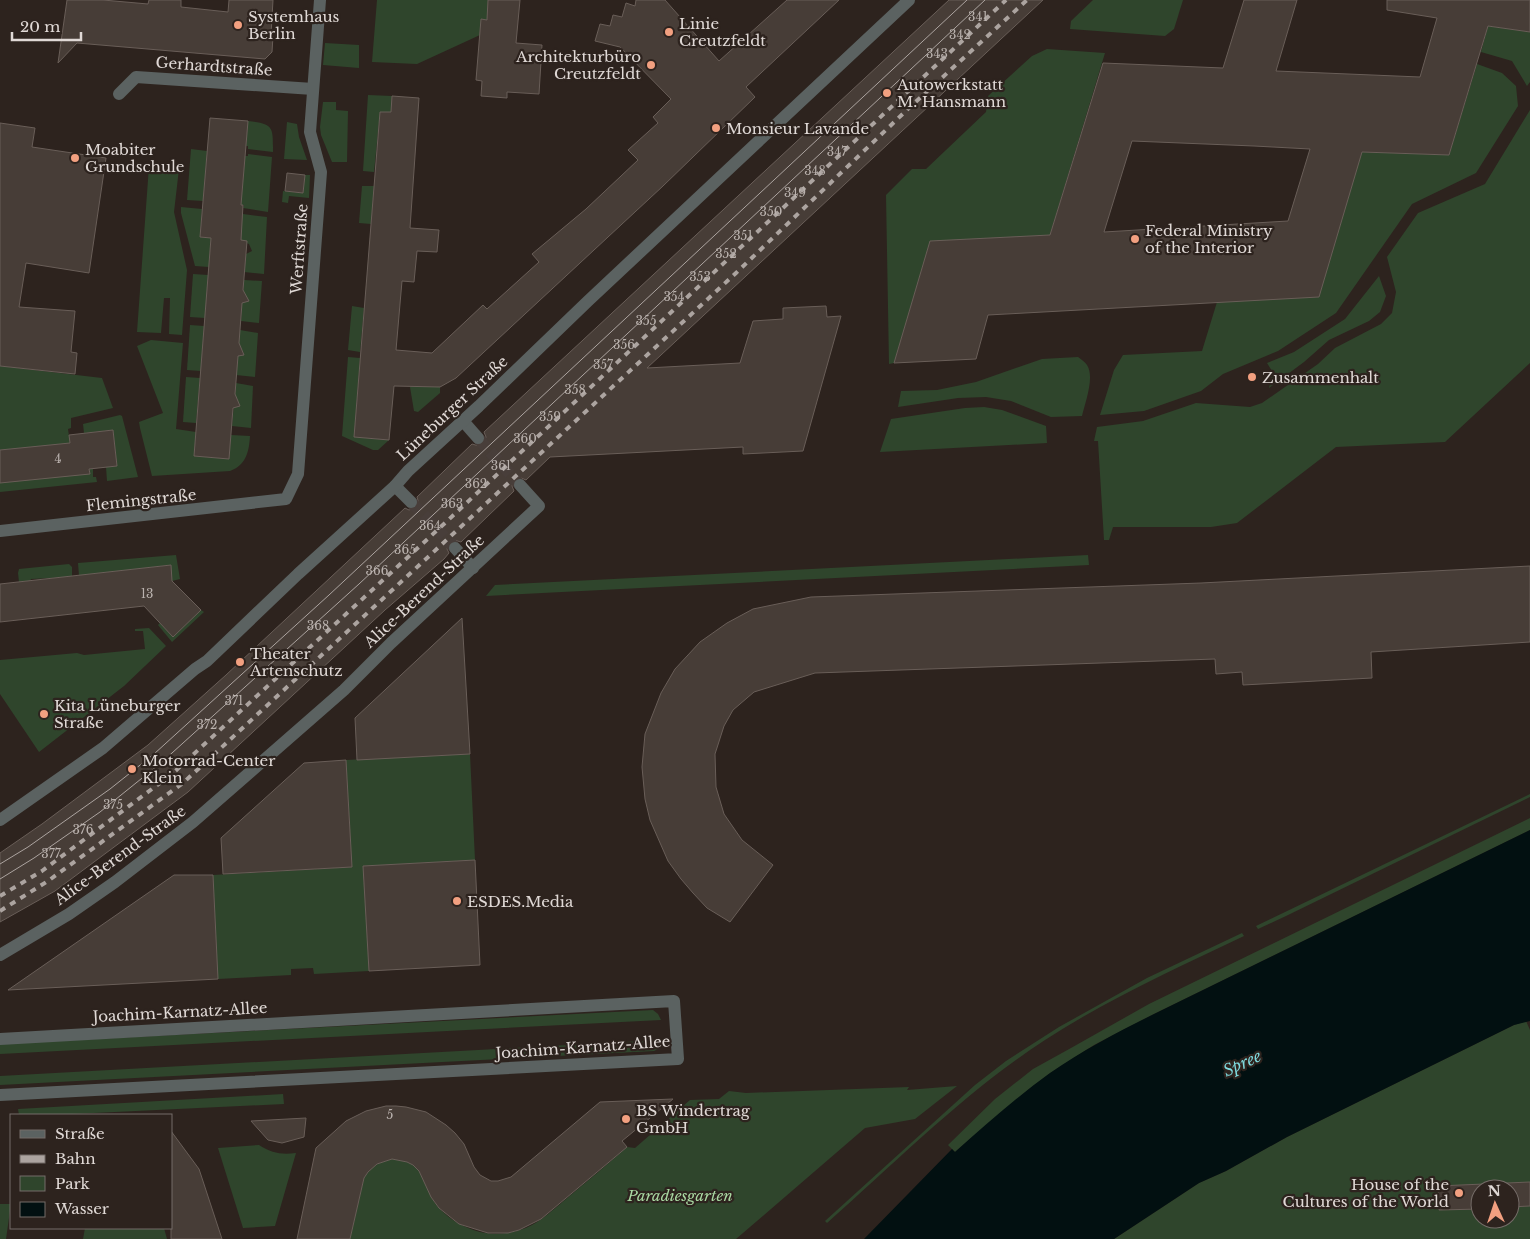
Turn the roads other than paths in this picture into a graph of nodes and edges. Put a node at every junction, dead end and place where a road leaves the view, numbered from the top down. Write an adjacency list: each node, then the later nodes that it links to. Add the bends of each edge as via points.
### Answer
1 (320, 0): 3 (street, Werftstraße)
2 (909, 0): 5 (street, Lüneburger Straße)
3 (313, 90): 4 (street, Gerhardtstraße, via 136,78); 9 (street, Werftstraße, via 310,132 321,172 298,474)
4 (119, 94)
5 (462, 421): 6 (street); 8 (street, Lüneburger Straße)
6 (478, 438)
7 (520, 485): 13 (street, Alice-Berend-Straße, via 539,506)
8 (394, 486): 10 (street); 14 (street, Lüneburger Straße, via 207,661 103,748)
9 (286, 499): 11 (street, Flemingstraße)
10 (411, 502)
11 (0, 531)
12 (455, 548): 13 (street)
13 (474, 568): 15 (street, Alice-Berend-Straße, via 344,690 193,822 69,914)
14 (0, 820)
15 (0, 955)
16 (0, 1039): 17 (street, Joachim-Karnatz-Allee, via 674,1001 678,1059)
17 (0, 1095)

